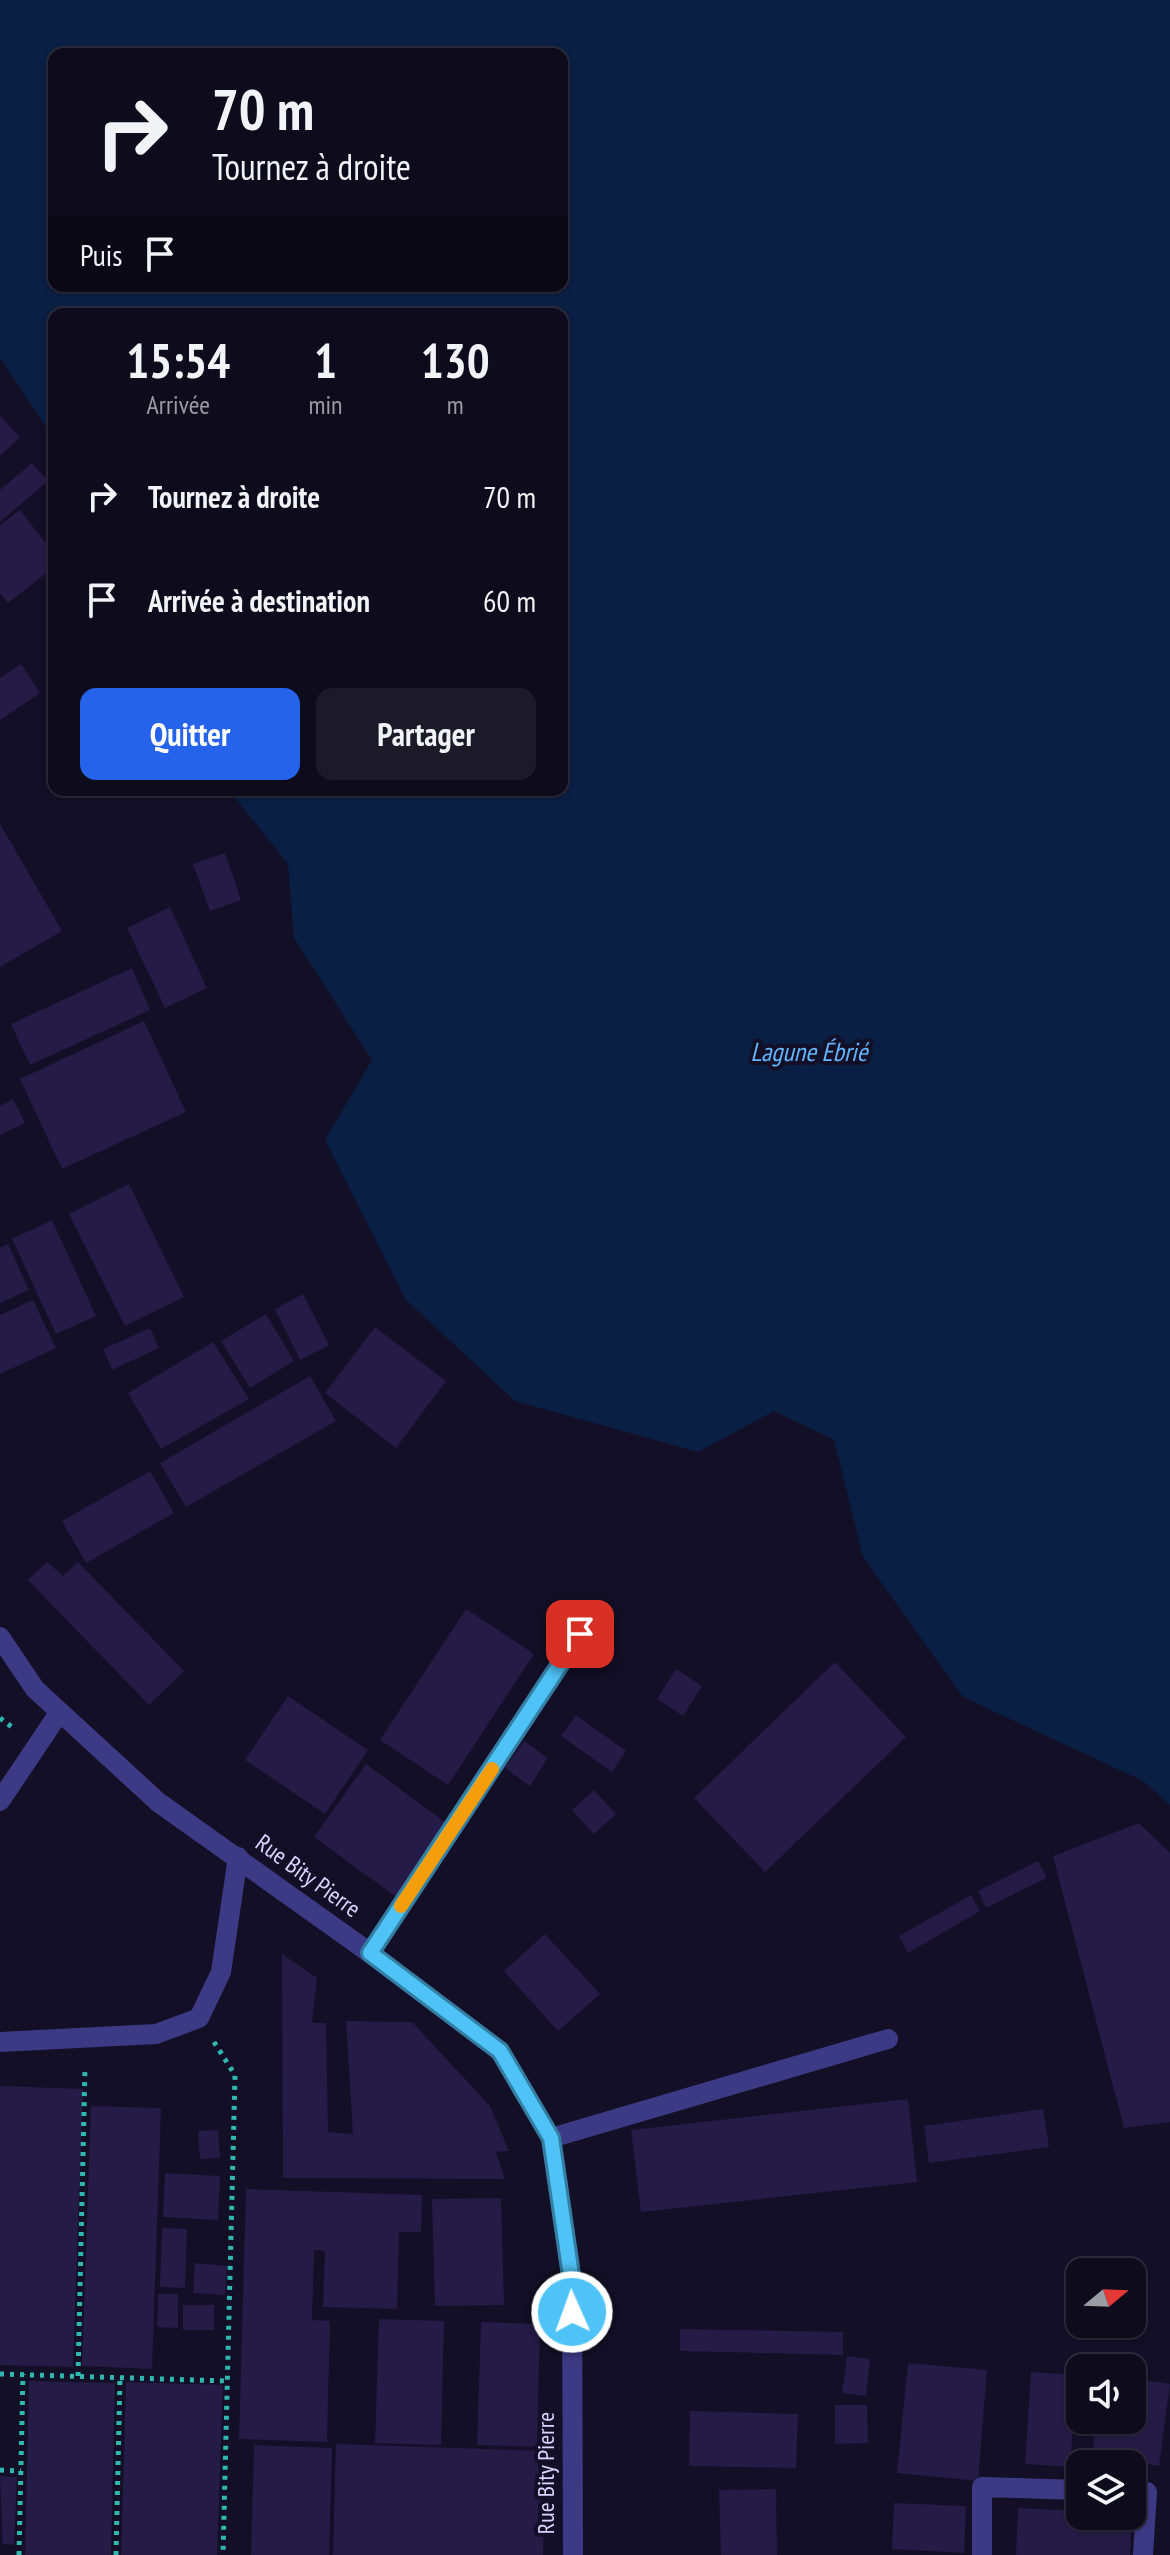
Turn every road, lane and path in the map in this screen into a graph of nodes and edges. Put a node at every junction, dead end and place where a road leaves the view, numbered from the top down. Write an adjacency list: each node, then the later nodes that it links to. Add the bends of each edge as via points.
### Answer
1 (580, 1634): 6 (street)
2 (0, 1637): 3 (street, Rue Bity Pierre, via 35,1689)
3 (59, 1713): 4 (street); 5 (street, Rue Bity Pierre, via 158,1802)
4 (0, 1801)
5 (238, 1857): 6 (street, Rue Bity Pierre); 7 (street, via 221,1972)
6 (370, 1953): 11 (street, Rue Bity Pierre, via 500,2051)
7 (199, 2018): 8 (street, via 156,2034); 16 (path, via 235,2075)
8 (86, 2038): 10 (street); 14 (path)
9 (888, 2039): 11 (street)
10 (0, 2042)
11 (551, 2138): 24 (street, Rue Bity Pierre, via 572,2282)
12 (0, 2374): 13 (path)
13 (23, 2374): 14 (path); 18 (path)
14 (78, 2376): 15 (path)
15 (120, 2377): 16 (path); 22 (path)
16 (228, 2381): 23 (path)
17 (0, 2470): 18 (path)
18 (21, 2471): 21 (path)
19 (1066, 2490): 25 (street, via 982,2487)
20 (1145, 2530): 26 (street)
21 (19, 2555)
22 (116, 2555)
23 (223, 2555)
24 (573, 2555)
25 (982, 2555)
26 (1143, 2555)

